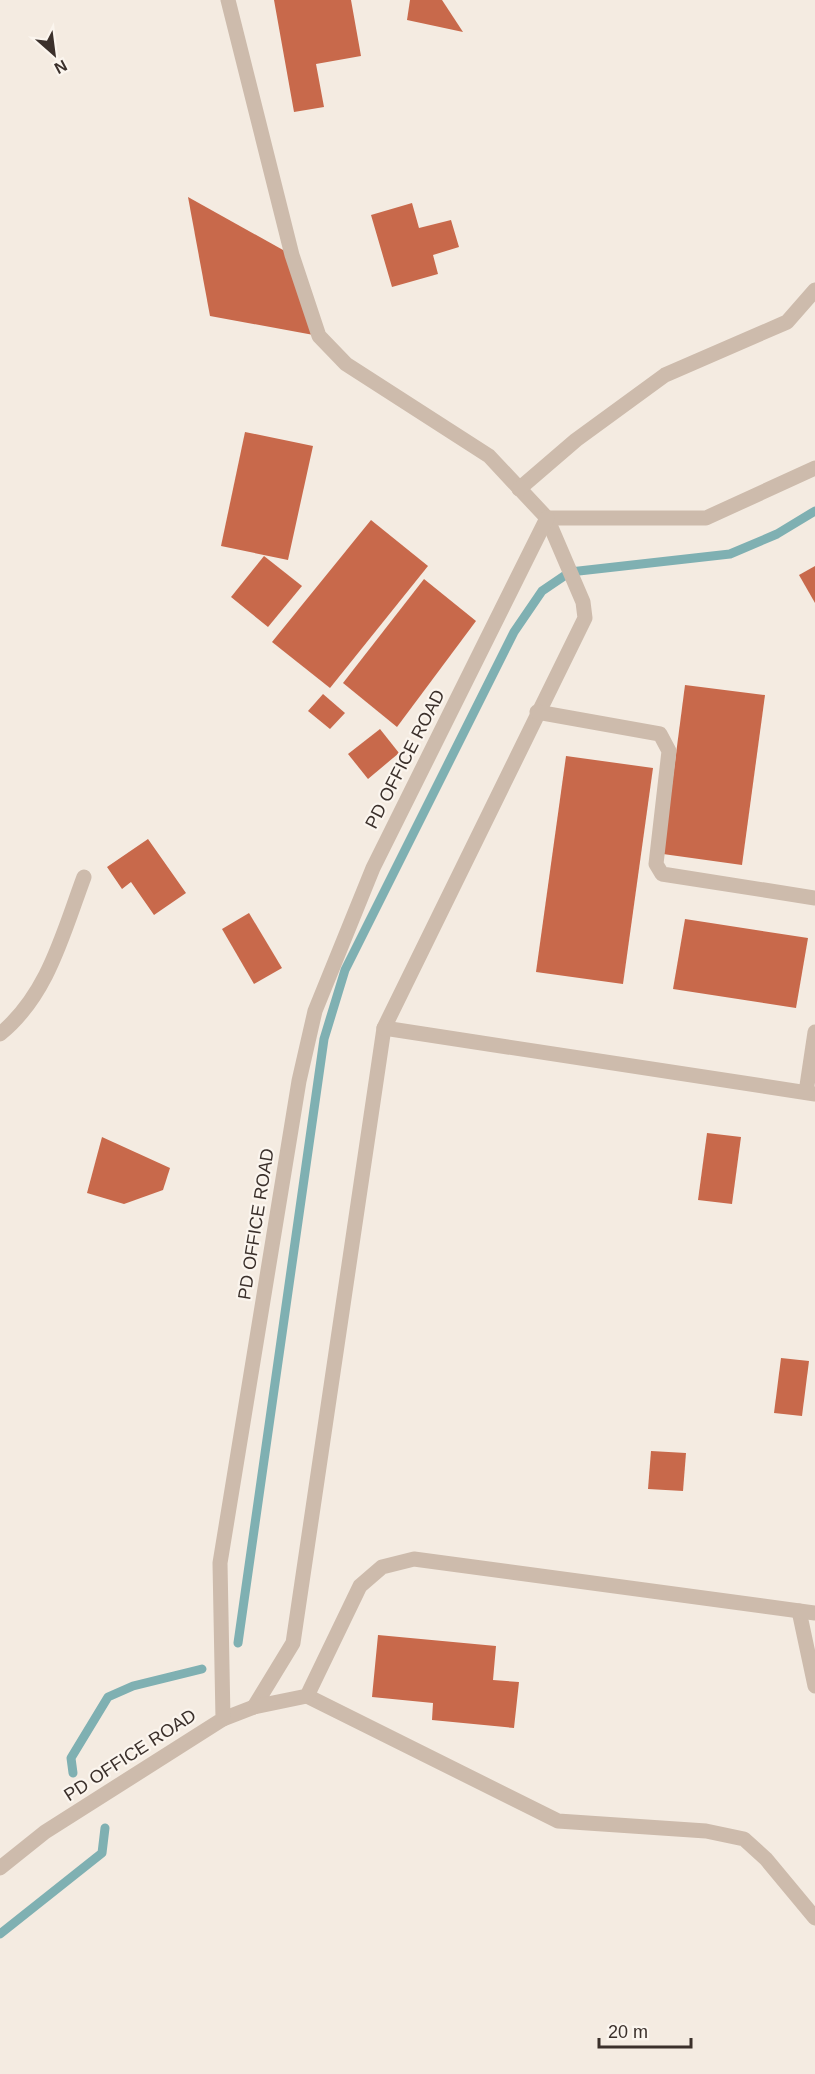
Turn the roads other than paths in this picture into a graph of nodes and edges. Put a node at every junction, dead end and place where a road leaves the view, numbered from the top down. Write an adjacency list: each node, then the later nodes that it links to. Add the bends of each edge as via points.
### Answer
1 (228, 0): 4 (street, via 291,255 319,336 346,364 489,456)
2 (815, 290): 4 (street, via 787,322 665,375 576,440)
3 (815, 468): 5 (street, via 706,518)
4 (519, 489): 5 (street)
5 (547, 518): 6 (street, via 583,602 585,618); 18 (street, PD OFFICE ROAD, via 373,868 315,1011 299,1081 220,1563)
6 (537, 712): 8 (street, via 660,734 669,751 656,864 662,874); 9 (street)
7 (84, 878): 11 (street, via 44,981)
8 (815, 898)
9 (384, 1028): 12 (street); 17 (street, via 293,1643)
10 (815, 1032): 12 (street)
11 (0, 1034)
12 (811, 1093)
13 (799, 1611): 14 (street); 15 (street); 16 (street, via 414,1559 382,1567 360,1586)
14 (815, 1613)
15 (815, 1686)
16 (307, 1696): 17 (street); 20 (street, via 558,1821 706,1832 744,1839)
17 (254, 1707): 18 (street)
18 (223, 1719): 19 (street, PD OFFICE ROAD, via 45,1832)
19 (0, 1868)
20 (815, 1918)

